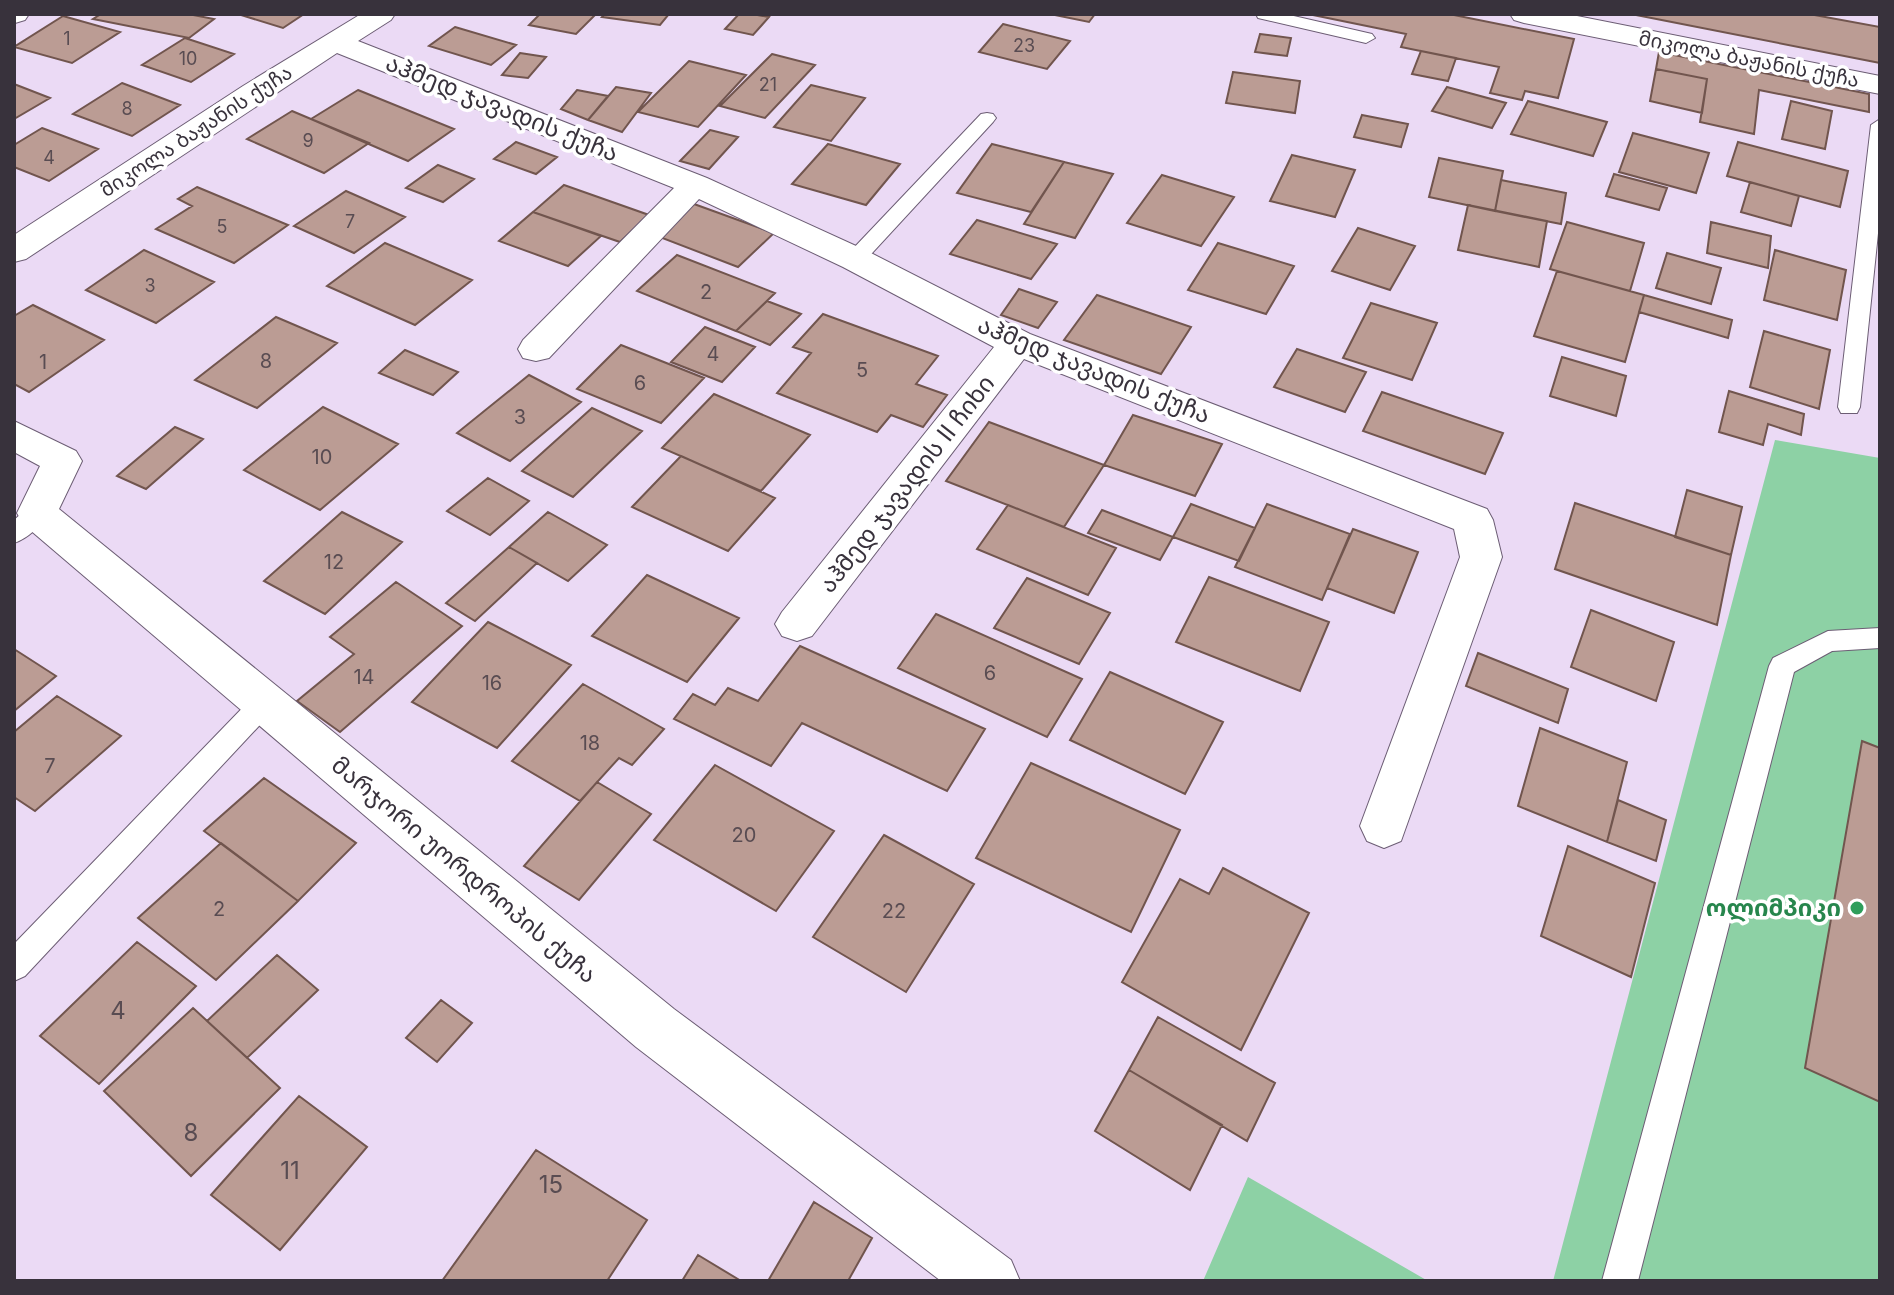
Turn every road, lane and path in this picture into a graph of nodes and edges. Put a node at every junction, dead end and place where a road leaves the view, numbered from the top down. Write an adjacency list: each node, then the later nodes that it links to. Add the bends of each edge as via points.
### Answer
1 (381, 14): 5 (street, მიკოლა ბაჟანის ქუჩა)
2 (1264, 14): 4 (lane)
3 (1524, 14): 6 (street, მიკოლა ბაჟანის ქუჩა)
4 (1366, 38)
5 (335, 42): 9 (street, აჰმედ ჯავადის ქუჩა); 10 (street, მიკოლა ბაჟანის ქუჩა)
6 (1880, 85)
7 (987, 118): 11 (lane)
8 (1880, 125): 14 (lane)
9 (695, 185): 11 (street, აჰმედ ჯავადის ქუჩა); 13 (street)
10 (14, 251)
11 (855, 259): 12 (street, აჰმედ ჯავადის ქუჩა)
12 (1017, 343): 17 (street, აჰმედ ჯავადის II ჩიხი); 20 (street, აჰმედ ჯავადის ქუჩა, via 1473,520 1481,557)
13 (536, 349)
14 (1849, 407)
15 (14, 435): 16 (street, მარჯორი უორდროპის ქუჩა, via 62,461)
16 (26, 524): 19 (street, მარჯორი უორდროპის ქუჩა)
17 (797, 624)
18 (1880, 638): 23 (lane, via 1828,641 1782,666)
19 (263, 704): 21 (lane); 22 (street, მარჯორი უორდროპის ქუჩა, via 655,1028)
20 (1384, 826)
21 (14, 966)
22 (990, 1281)
23 (1620, 1281)

